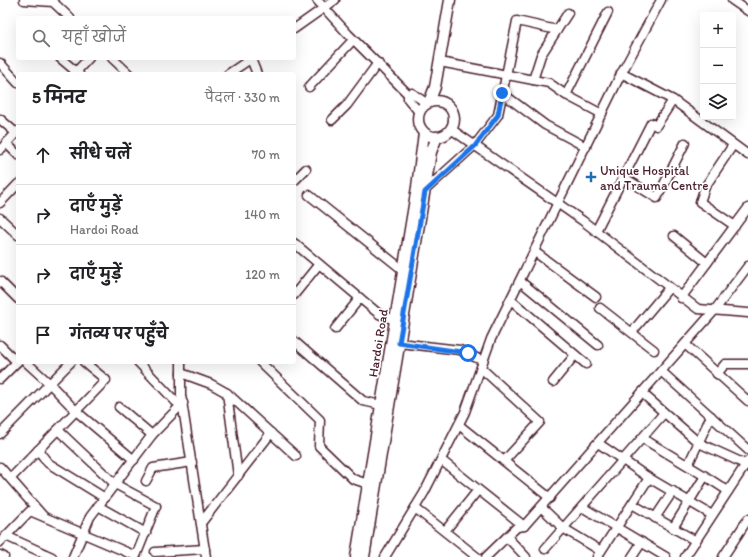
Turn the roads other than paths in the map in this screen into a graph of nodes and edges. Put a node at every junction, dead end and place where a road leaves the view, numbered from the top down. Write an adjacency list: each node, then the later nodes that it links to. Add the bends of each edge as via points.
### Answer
1 (24, 0): 8 (street)
2 (317, 0): 9 (street)
3 (335, 0): 9 (street)
4 (450, 0): 40 (main road, via 435,87)
5 (455, 0): 23 (main road)
6 (662, 0): 30 (street)
7 (732, 0): 10 (street)
8 (54, 1): 13 (street)
9 (324, 8): 14 (street); 16 (street)
10 (748, 11)
11 (608, 12): 37 (street)
12 (568, 13): 15 (street)
13 (68, 16)
14 (296, 28)
15 (557, 30): 31 (street, via 517,21); 32 (street, via 541,56)
16 (354, 40): 24 (street); 34 (street)
17 (62, 60): 25 (street)
18 (87, 60): 26 (street)
19 (114, 60): 27 (street)
20 (249, 60): 28 (street)
21 (251, 60): 29 (street)
22 (0, 63): 33 (street)
23 (445, 63): 31 (street); 39 (main road, via 441,88)
24 (378, 64): 36 (street); 44 (street)
25 (75, 72)
26 (77, 72)
27 (127, 72)
28 (231, 72)
29 (256, 72)
30 (621, 73): 38 (street); 42 (street)
31 (506, 74): 32 (street); 35 (street)
32 (533, 80): 37 (street, via 549,83)
33 (16, 81)
34 (310, 87)
35 (502, 93): 53 (street, via 498,115); 54 (street, via 544,125)
36 (408, 94): 40 (street, via 412,93); 41 (street, via 408,99)
37 (566, 95): 42 (street)
38 (673, 100): 52 (street); 59 (street, via 654,125)
39 (442, 101): 40 (main road); 45 (main road, via 453,111)
40 (427, 102): 41 (main road)
41 (419, 112): 48 (main road, via 419,126)
42 (602, 114): 54 (street)
43 (0, 119): 46 (street)
44 (332, 120)
45 (451, 129): 49 (main road, via 443,136); 53 (street)
46 (16, 131)
47 (16, 133): 50 (street)
48 (424, 133): 49 (main road); 62 (main road, Hardoi Road)
49 (436, 137): 62 (main road, Hardoi Road)
50 (6, 143): 55 (street); 56 (street)
51 (686, 143): 59 (street, via 657,198)
52 (733, 145): 57 (street); 68 (street, via 705,187 700,202)
53 (475, 146): 62 (street); 65 (street)
54 (586, 147): 65 (street)
55 (0, 150)
56 (16, 153)
57 (748, 155)
58 (306, 169): 60 (street)
59 (623, 178): 69 (street)
60 (296, 179)
61 (16, 186): 64 (street)
62 (420, 191): 77 (main road, Hardoi Road); 90 (main road, Hardoi Road)
63 (309, 195): 77 (street)
64 (0, 202)
65 (558, 204): 69 (street); 73 (street)
66 (748, 208): 68 (street)
67 (0, 218): 70 (street)
68 (735, 226): 75 (street)
69 (596, 231): 80 (street)
70 (16, 233)
71 (674, 236): 75 (street)
72 (296, 245): 74 (street)
73 (535, 252): 79 (street); 84 (street)
74 (319, 264): 81 (street); 83 (street)
75 (707, 264): 85 (street)
76 (748, 266): 88 (street)
77 (403, 270): 90 (main road, Hardoi Road)
78 (0, 281): 82 (street)
79 (520, 281): 86 (street); 97 (street)
80 (669, 288): 85 (street); 92 (street)
81 (296, 293)
82 (16, 297)
83 (360, 298): 90 (street, via 379,314); 91 (street)
84 (596, 298)
85 (681, 298): 88 (street, via 698,309)
86 (511, 300): 99 (street); 108 (street, via 491,339)
87 (600, 308): 92 (street)
88 (714, 311): 89 (street); 95 (street)
89 (748, 314)
90 (399, 322): 94 (main road, Hardoi Road); 121 (main road, Hardoi Road)
91 (335, 329)
92 (632, 332): 98 (street)
93 (296, 343): 121 (street, via 363,401)
94 (399, 343): 108 (street, via 460,350); 189 (main road, Hardoi Road)
95 (685, 344): 111 (street); 113 (street)
96 (0, 345): 100 (street)
97 (598, 345)
98 (654, 350)
99 (575, 355): 109 (street); 115 (street)
100 (16, 358)
101 (17, 364): 114 (street)
102 (24, 364): 116 (street)
103 (69, 364): 116 (street)
104 (86, 364): 123 (street, via 106,380)
105 (140, 364): 120 (street, via 176,402)
106 (181, 364): 112 (street)
107 (262, 364): 151 (street, via 320,420 319,446 353,479)
108 (482, 364): 126 (street); 140 (street, via 540,422)
109 (586, 364)
110 (748, 364): 113 (street, via 725,364)
111 (661, 372): 118 (street); 125 (street)
112 (181, 373): 117 (street); 120 (street)
113 (717, 374): 119 (street)
114 (0, 379)
115 (554, 382)
116 (50, 384): 123 (street); 129 (street)
117 (227, 393): 128 (street); 145 (street)
118 (642, 393): 124 (street); 132 (street)
119 (748, 401)
120 (183, 403): 130 (street); 141 (street)
121 (381, 405): 151 (main road, Hardoi Road)
122 (119, 407): 130 (street)
123 (76, 411): 127 (street); 137 (street)
124 (664, 413): 131 (street); 133 (street)
125 (711, 416): 133 (street); 135 (street)
126 (459, 425): 138 (street); 140 (street)
127 (58, 430): 134 (street); 150 (street)
128 (271, 433): 136 (street); 145 (street)
129 (0, 434)
130 (152, 435): 137 (street)
131 (642, 438): 139 (street); 143 (street)
132 (598, 443): 139 (street); 156 (street)
133 (699, 443): 142 (street); 143 (street)
134 (38, 450): 147 (street); 155 (street, via 48,463)
135 (748, 450)
136 (296, 456)
137 (134, 460): 150 (street)
138 (441, 460): 152 (street); 162 (street)
139 (623, 460): 148 (street); 161 (street)
140 (504, 461): 156 (street)
141 (192, 462): 149 (street, via 153,468); 167 (street)
142 (747, 462): 154 (street)
143 (688, 465): 146 (street)
144 (0, 467): 147 (street)
145 (238, 476): 167 (street)
146 (705, 476): 154 (street); 157 (street)
147 (11, 478): 164 (street)
148 (649, 478): 153 (street); 158 (street)
149 (146, 481)
150 (115, 484): 155 (street); 175 (street, via 156,506)
151 (368, 484): 188 (main road, Hardoi Road)
152 (478, 490): 168 (street); 174 (street)
153 (673, 491): 157 (street); 165 (street)
154 (728, 491): 163 (street)
155 (105, 498): 159 (street)
156 (550, 498): 160 (street)
157 (690, 501): 163 (street); 171 (street)
158 (632, 504): 165 (street); 170 (street)
159 (98, 506): 173 (street); 175 (street)
160 (541, 507): 168 (street); 169 (street)
161 (582, 507): 169 (street); 170 (street)
162 (415, 508): 174 (street); 190 (street)
163 (712, 515): 178 (street)
164 (44, 517): 173 (street); 177 (street, via 30,511)
165 (655, 518): 171 (street)
166 (748, 519): 172 (street)
167 (201, 523): 182 (street)
168 (524, 526): 176 (street, via 517,527)
169 (563, 528): 180 (street); 183 (street)
170 (616, 528): 179 (street); 183 (street)
171 (673, 528): 178 (street)
172 (746, 528): 197 (street)
173 (83, 532): 175 (street, via 136,556); 187 (street)
174 (445, 532): 191 (street)
175 (146, 533)
176 (507, 537): 192 (street); 193 (street)
177 (3, 539): 186 (street)
178 (696, 541): 196 (street)
179 (642, 542): 194 (street); 195 (street)
180 (545, 549)
181 (155, 552): 182 (street)
182 (205, 553)
183 (599, 554)
184 (0, 555): 185 (street)
185 (4, 557)
186 (52, 557)
187 (73, 557)
188 (356, 557)
189 (364, 557)
190 (385, 557)
191 (477, 557)
192 (486, 557)
193 (526, 557)
194 (632, 557)
195 (666, 557)
196 (685, 557)
197 (723, 557)

